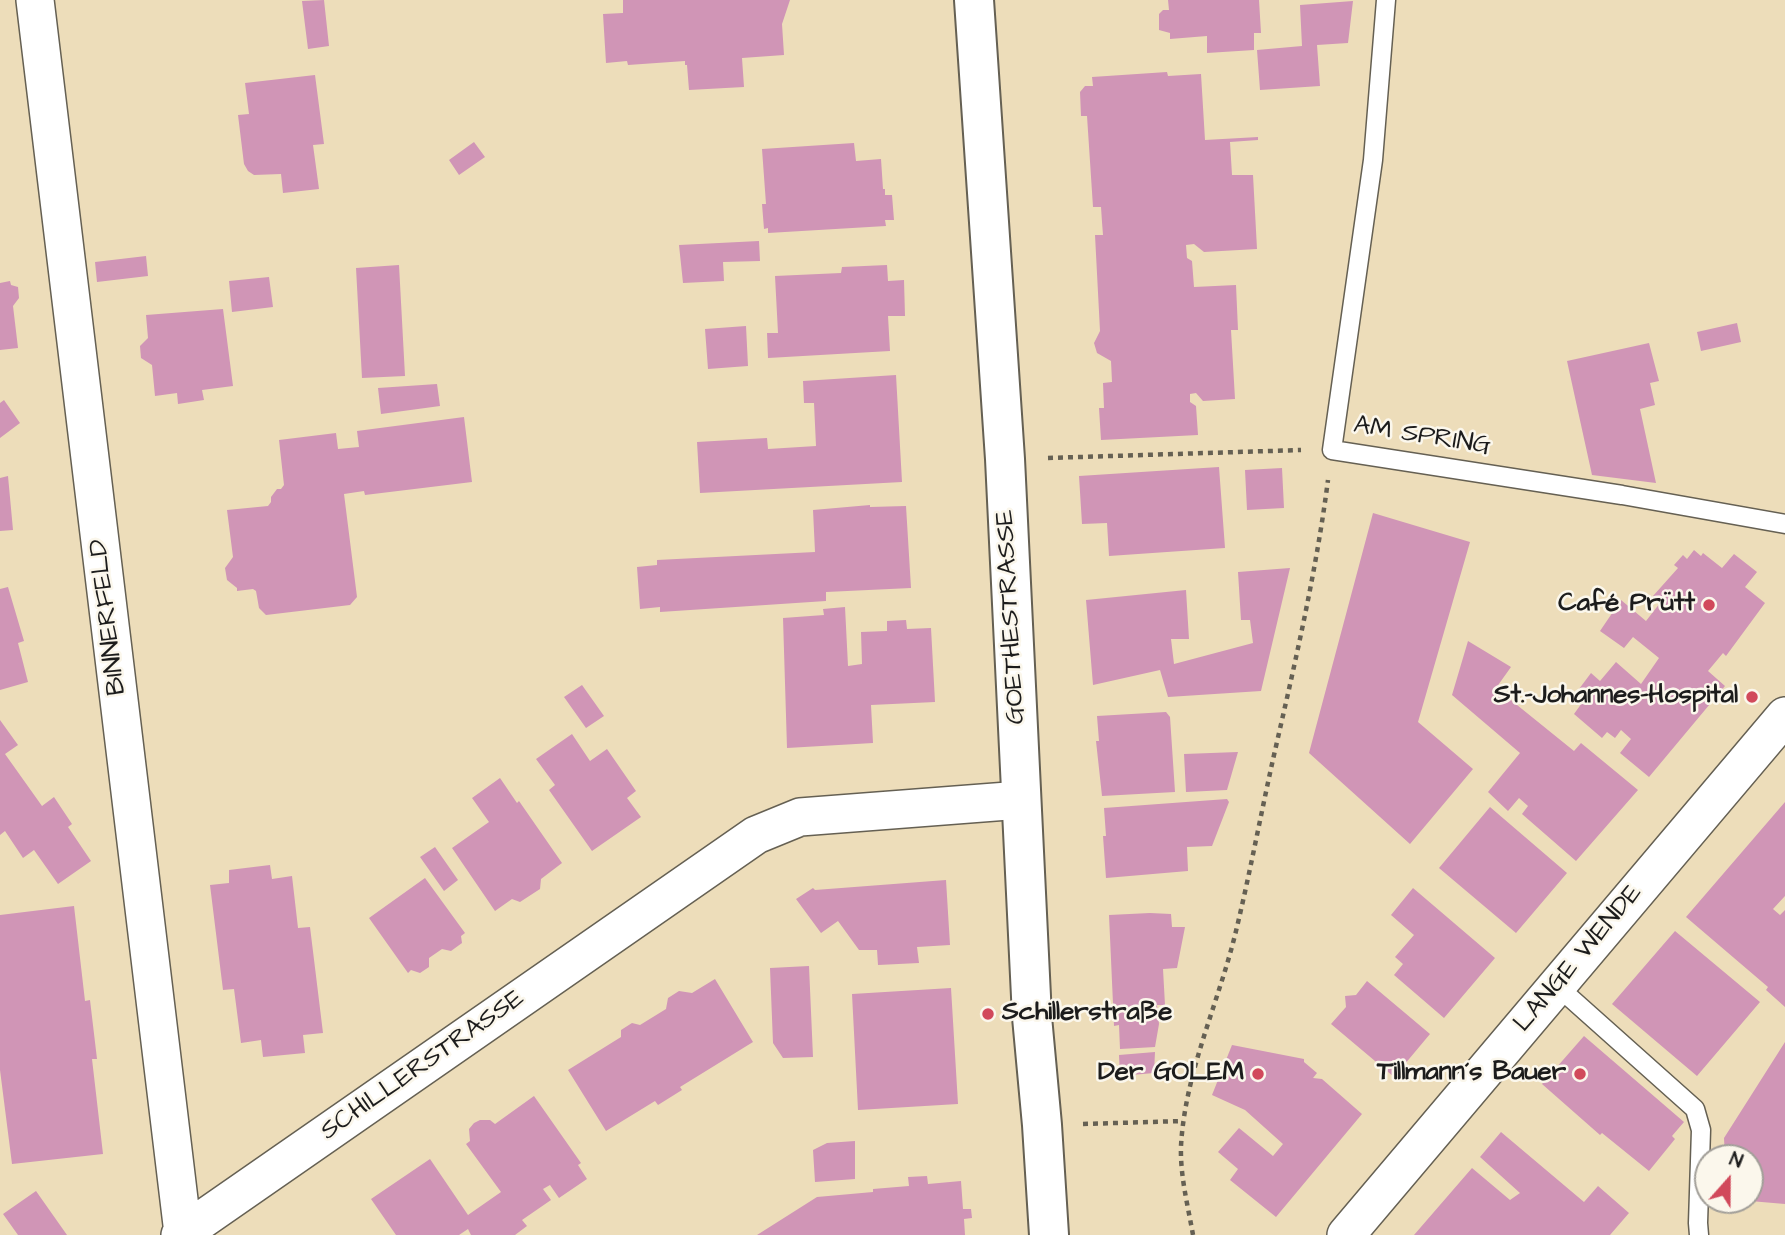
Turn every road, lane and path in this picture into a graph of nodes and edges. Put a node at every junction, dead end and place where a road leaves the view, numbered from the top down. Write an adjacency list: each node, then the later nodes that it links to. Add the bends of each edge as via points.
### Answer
1 (35, 0): 12 (street, BINNERFELD)
2 (974, 0): 5 (street, GOETHESTRASSE)
3 (1386, 0): 4 (lane, AM SPRING, via 1373,160)
4 (1332, 450): 5 (path); 6 (lane, AM SPRING); 10 (path, via 1303,630 1236,932)
5 (1005, 459): 8 (street, GOETHESTRASSE)
6 (1785, 524)
7 (1785, 716): 9 (street, LANGE WENDE)
8 (1021, 800): 11 (street, GOETHESTRASSE); 12 (street, SCHILLERSTRASSE, via 800,817 756,835)
9 (1556, 985): 15 (street, LANGE WENDE); 16 (lane, via 1695,1109 1701,1130)
10 (1183, 1121): 11 (path); 14 (path, via 1183,1175)
11 (1042, 1125): 13 (street, GOETHESTRASSE)
12 (181, 1234)
13 (1049, 1235)
14 (1193, 1235)
15 (1346, 1235)
16 (1699, 1235)

